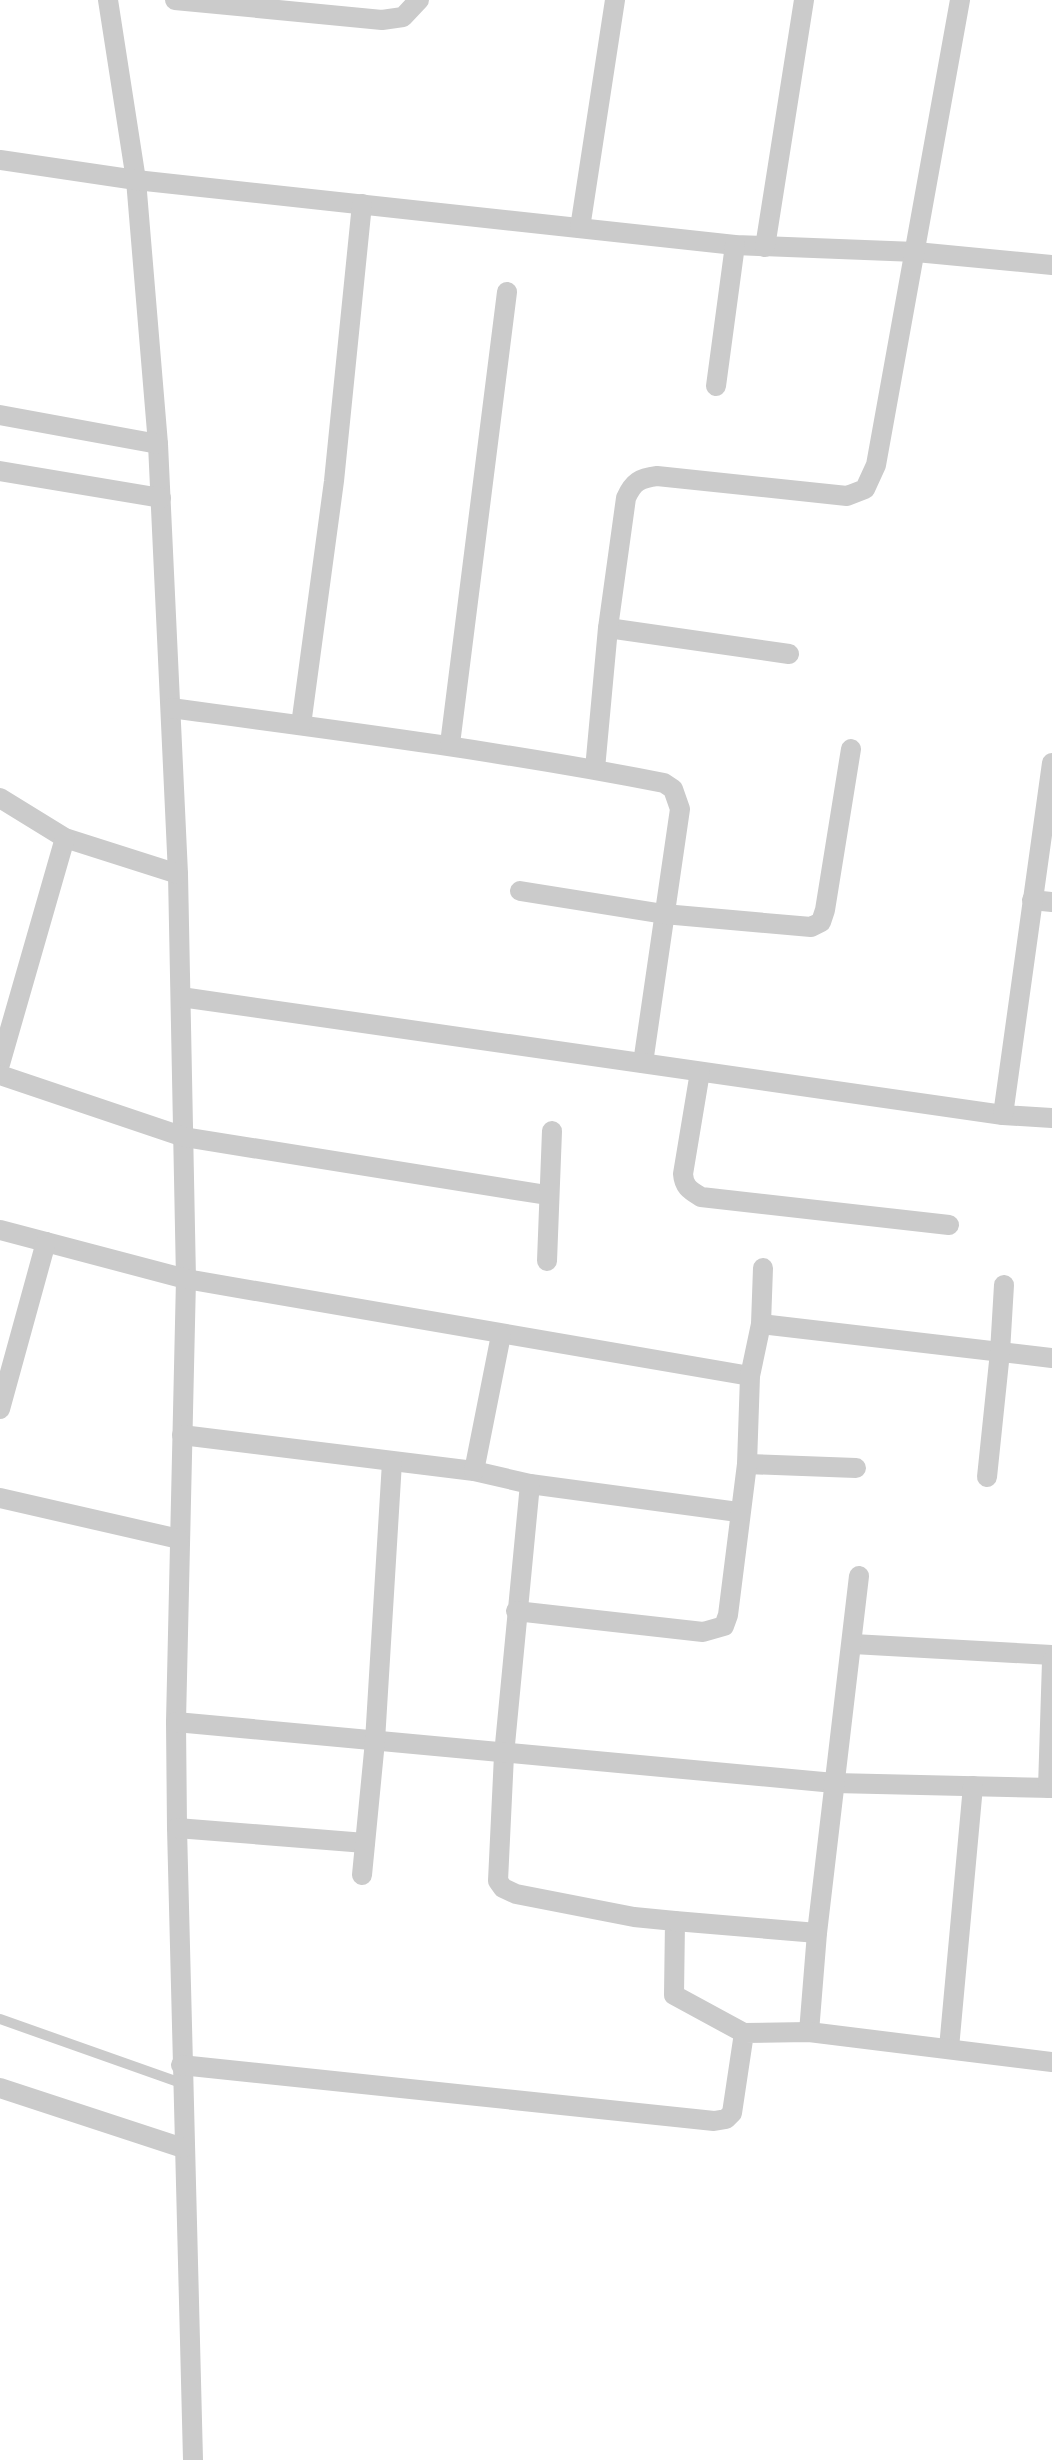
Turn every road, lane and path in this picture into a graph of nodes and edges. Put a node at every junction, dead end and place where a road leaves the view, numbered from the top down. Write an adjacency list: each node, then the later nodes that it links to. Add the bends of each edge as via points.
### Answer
1 (108, 0): 9 (street)
2 (175, 0): 7 (street)
3 (419, 0): 7 (street, via 403,16 382,20)
4 (615, 0): 11 (street)
5 (804, 0): 13 (street)
6 (960, 0): 14 (street)
7 (264, 5)
8 (0, 160): 9 (street)
9 (136, 180): 10 (street); 19 (street)
10 (362, 204): 11 (street); 25 (street)
11 (580, 228): 12 (street)
12 (735, 245): 13 (street); 17 (street)
13 (764, 247): 14 (street)
14 (916, 252): 15 (street); 22 (street, via 876,465 865,489 847,496 641,478 626,498)
15 (1052, 264)
16 (507, 292): 26 (street)
17 (716, 386)
18 (0, 415): 19 (street)
19 (158, 444): 21 (street)
20 (0, 472): 21 (street)
21 (161, 498): 24 (street)
22 (608, 628): 23 (street); 29 (street)
23 (788, 654)
24 (171, 708): 25 (street); 32 (street)
25 (301, 725): 26 (street)
26 (450, 744): 29 (street)
27 (851, 748): 35 (street, via 821,922 800,928)
28 (1052, 763): 34 (street)
29 (594, 770): 35 (street, via 673,788 680,810)
30 (0, 798): 31 (street)
31 (64, 838): 32 (street); 37 (street)
32 (178, 874): 36 (street)
33 (520, 891): 35 (street)
34 (1042, 901): 41 (street)
35 (664, 914): 38 (street)
36 (181, 997): 38 (street); 44 (street)
37 (0, 1064)
38 (643, 1064): 39 (street)
39 (700, 1072): 41 (street); 46 (street, via 683,1174 690,1190)
40 (0, 1075): 44 (street)
41 (1003, 1115): 42 (street)
42 (1052, 1118)
43 (552, 1131): 45 (street)
44 (184, 1137): 45 (street); 51 (street)
45 (548, 1195): 49 (street)
46 (949, 1225)
47 (0, 1230): 48 (street)
48 (46, 1242): 51 (street); 57 (street)
49 (547, 1260)
50 (763, 1268): 53 (street)
51 (186, 1278): 54 (street); 60 (street)
52 (1004, 1285): 55 (street)
53 (761, 1324): 55 (street); 58 (street)
54 (502, 1335): 58 (street); 64 (street)
55 (1000, 1352): 56 (street); 65 (street)
56 (1052, 1358)
57 (5, 1368): 59 (street)
58 (750, 1376): 62 (street)
59 (0, 1409)
60 (182, 1435): 61 (street); 69 (street)
61 (392, 1462): 64 (street); 75 (street)
62 (746, 1464): 63 (street); 68 (street)
63 (856, 1468)
64 (474, 1471): 66 (street)
65 (987, 1477)
66 (530, 1484): 68 (street); 71 (street)
67 (0, 1498): 69 (street)
68 (738, 1512): 71 (street, via 728,1615 717,1631)
69 (180, 1539): 74 (street)
70 (859, 1576): 72 (street)
71 (516, 1611): 76 (street)
72 (853, 1644): 73 (street); 77 (street)
73 (1052, 1658): 79 (street)
74 (176, 1722): 75 (street); 80 (street)
75 (375, 1741): 76 (street); 81 (street)
76 (504, 1755): 77 (street); 83 (street, via 497,1872 502,1888)
77 (834, 1783): 78 (street); 84 (street)
78 (973, 1786): 79 (street); 88 (street)
79 (1050, 1788)
80 (177, 1828): 81 (street); 90 (street)
81 (365, 1844): 82 (street)
82 (362, 1875)
83 (675, 1920): 84 (street); 87 (street, via 674,1995)
84 (817, 1933): 86 (street)
85 (0, 2018): 90 (lane)
86 (809, 2032): 87 (street); 88 (street)
87 (744, 2033): 90 (street, via 732,2112 714,2121)
88 (949, 2048): 89 (street)
89 (1052, 2062)
90 (181, 2074): 92 (street)
91 (0, 2088): 92 (street)
92 (184, 2148): 93 (street)
93 (192, 2460)

